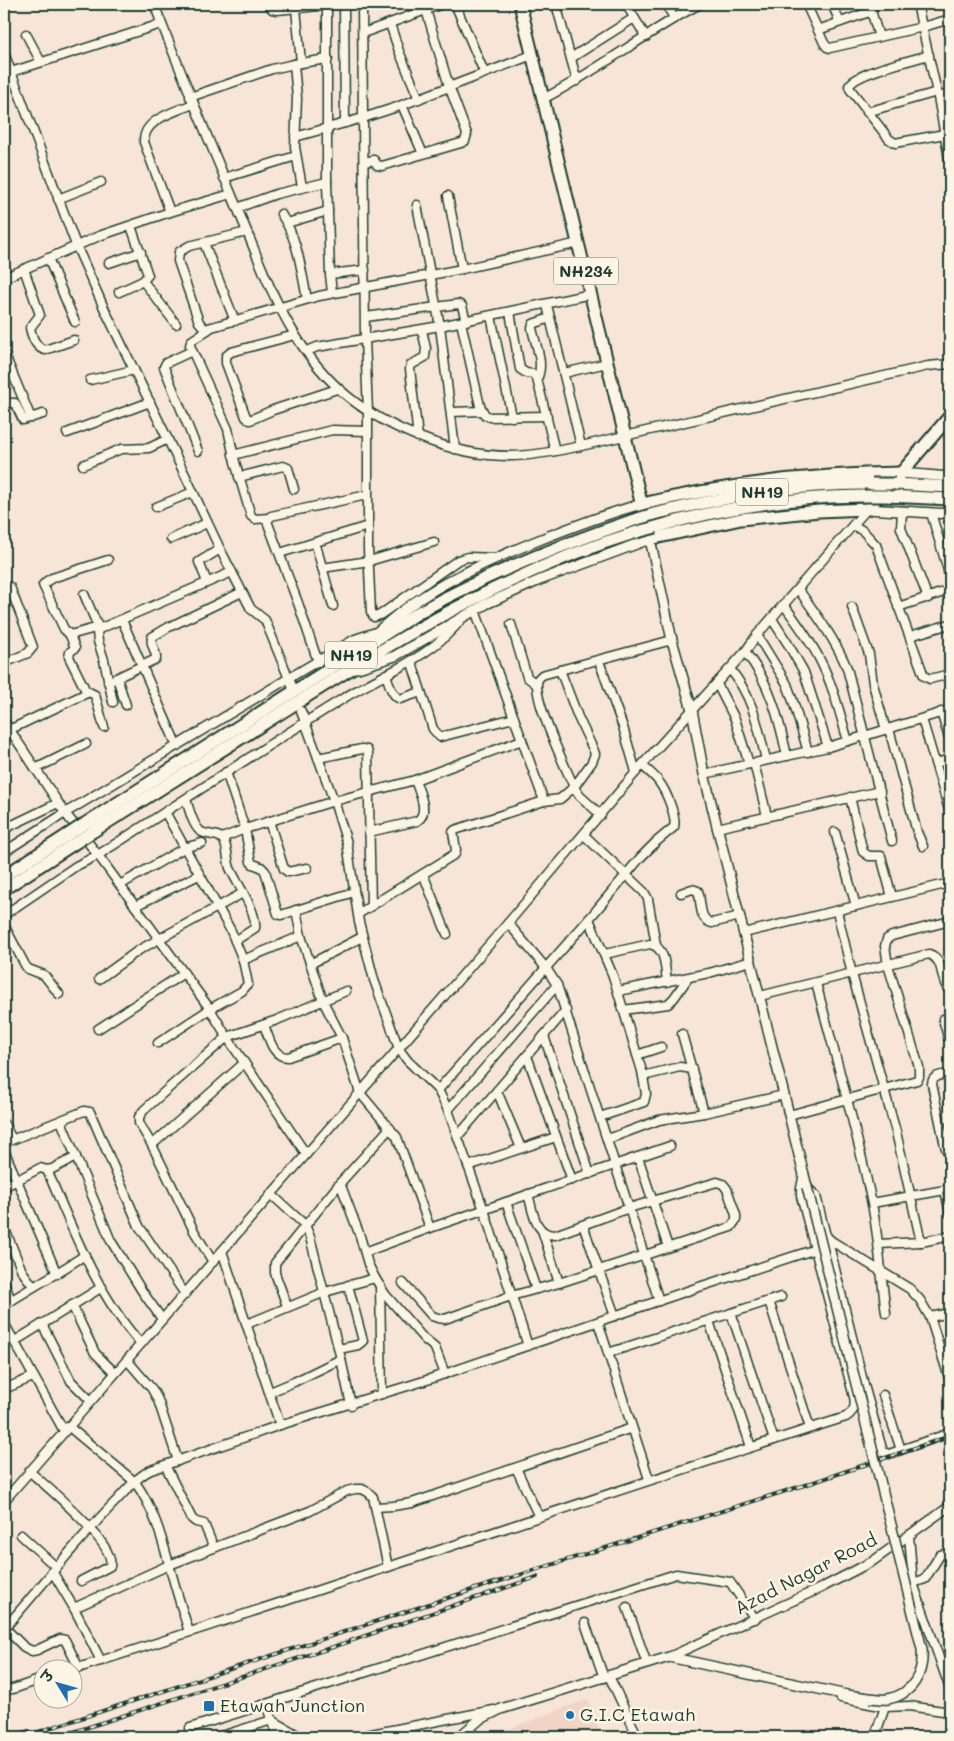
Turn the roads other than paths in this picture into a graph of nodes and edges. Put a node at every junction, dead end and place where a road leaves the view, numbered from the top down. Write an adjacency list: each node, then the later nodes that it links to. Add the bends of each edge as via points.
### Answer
1 (154, 4): 24 (street)
2 (269, 4): 17 (street, via 277,10)
3 (340, 4): 16 (street)
4 (344, 4): 51 (street)
5 (362, 4): 28 (street)
6 (442, 4): 19 (street)
7 (456, 4): 40 (street)
8 (520, 4): 33 (highway, NH234)
9 (556, 4): 35 (street)
10 (626, 4): 20 (street)
11 (666, 4): 21 (street)
12 (700, 4): 21 (street)
13 (806, 4): 27 (street)
14 (832, 4): 23 (street)
15 (917, 4): 26 (street)
16 (327, 5): 17 (street); 36 (street)
17 (296, 8): 38 (street)
18 (871, 8): 23 (street); 31 (street)
19 (426, 10): 25 (street); 42 (street)
20 (634, 18): 30 (street); 35 (street)
21 (674, 18): 30 (street)
22 (950, 20): 26 (street)
23 (840, 22): 27 (street)
24 (161, 24): 37 (street); 47 (street)
25 (390, 24): 28 (street); 45 (street)
26 (922, 27): 31 (street); 34 (street)
27 (818, 30): 31 (street, via 830,48)
28 (363, 33): 50 (street)
29 (26, 34): 37 (street)
30 (646, 37): 41 (street)
31 (879, 37)
32 (4, 53): 39 (street)
33 (532, 55): 40 (street); 46 (highway, NH234)
34 (929, 55): 43 (street); 49 (street, via 852,81 850,89)
35 (571, 58): 41 (street)
36 (328, 60): 38 (street); 52 (street)
37 (40, 62): 39 (street)
38 (298, 64): 47 (street, via 257,74); 54 (street)
39 (10, 72): 65 (street)
40 (484, 72): 42 (street)
41 (577, 81): 46 (street)
42 (450, 86): 45 (street); 55 (street, via 466,139 461,144)
43 (938, 94): 44 (street); 49 (street); 53 (street)
44 (950, 94)
45 (419, 99): 48 (street)
46 (543, 99): 75 (highway, NH234)
47 (191, 100): 59 (street); 69 (street, via 152,122 144,135)
48 (402, 105): 50 (street); 55 (street)
49 (867, 112): 53 (street, via 895,143)
50 (363, 118): 51 (street); 57 (street)
51 (345, 123): 52 (street)
52 (326, 128): 54 (street); 61 (street)
53 (948, 133): 58 (street)
54 (295, 136): 56 (street)
55 (423, 154): 57 (street, via 382,166 374,160)
56 (296, 156): 59 (street); 62 (street)
57 (364, 162): 82 (street)
58 (950, 164)
59 (224, 178): 63 (street)
60 (101, 182): 65 (street)
61 (327, 182): 62 (street); 68 (street)
62 (302, 187): 67 (street)
63 (231, 194): 67 (street); 69 (street)
64 (448, 196): 81 (street)
65 (58, 199): 76 (street)
66 (417, 205): 84 (street)
67 (237, 208): 73 (street)
68 (328, 211): 71 (street); 83 (street)
69 (170, 212): 72 (street)
70 (281, 214): 71 (street)
71 (287, 223): 91 (street, via 296,247)
72 (131, 226): 76 (street); 77 (street)
73 (247, 232): 74 (street); 93 (street)
74 (204, 243): 99 (street); 104 (street, via 183,249 178,261 201,327)
75 (579, 243): 81 (street); 90 (highway, NH234)
76 (76, 245): 78 (street); 114 (street)
77 (141, 252): 79 (street); 86 (street, via 148,272)
78 (48, 258): 80 (street); 101 (street)
79 (108, 263)
80 (24, 269): 85 (street); 108 (street, via 40,315 30,328 37,346 45,350)
81 (462, 269): 84 (street)
82 (366, 270): 83 (street); 87 (street)
83 (330, 274): 89 (street)
84 (431, 275): 87 (street); 94 (street)
85 (4, 278)
86 (143, 281): 88 (street); 102 (street)
87 (365, 288): 89 (street); 97 (street)
88 (119, 292)
89 (332, 293): 91 (street)
90 (591, 294): 92 (street); 112 (highway, NH234)
91 (307, 299): 93 (street)
92 (547, 305): 95 (street); 98 (street)
93 (280, 307): 99 (street); 106 (street)
94 (436, 307): 97 (street); 100 (street, via 460,304); 103 (street)
95 (510, 312): 96 (street); 116 (street, via 520,369)
96 (491, 316): 100 (street); 127 (street)
97 (366, 317): 107 (street)
98 (550, 318): 115 (street); 116 (street, via 537,321 532,328 541,364)
99 (235, 321): 104 (street)
100 (463, 321): 103 (street); 121 (street)
101 (75, 322)
102 (176, 324)
103 (440, 326): 105 (street); 123 (street)
104 (210, 328): 109 (street, via 191,341)
105 (422, 330): 107 (street); 132 (street, via 425,357 410,369)
106 (295, 335): 110 (street); 118 (street, via 226,356 246,417 254,419)
107 (365, 339): 110 (street); 122 (street)
108 (74, 340)
109 (192, 351): 136 (street, via 164,367); 138 (street, via 228,429)
110 (307, 351): 118 (street)
111 (4, 353): 128 (street)
112 (608, 363): 115 (street); 131 (highway, NH234)
113 (950, 364): 131 (street, via 928,366)
114 (134, 370): 117 (street); 119 (street)
115 (564, 374): 134 (street)
116 (537, 379): 125 (street)
117 (90, 380)
118 (338, 389): 122 (street)
119 (150, 402): 130 (street); 133 (street)
120 (4, 403): 128 (street, via 15,402 23,420)
121 (482, 411): 123 (street); 127 (street, via 490,417)
122 (368, 412): 129 (street); 132 (street)
123 (450, 412): 135 (street)
124 (43, 414): 128 (street)
125 (547, 416): 127 (street); 137 (street)
126 (950, 416): 140 (highway)
127 (512, 417)
128 (31, 418)
129 (367, 431): 138 (street, via 332,430); 146 (street)
130 (67, 433)
131 (624, 436): 134 (street); 148 (highway, NH234)
132 (418, 437): 135 (street)
133 (168, 439): 139 (street, via 149,448 121,449); 145 (street)
134 (581, 446): 137 (street)
135 (455, 449): 137 (street, via 509,456)
136 (198, 451)
137 (555, 452)
138 (233, 455): 141 (street)
139 (83, 465)
140 (901, 473): 142 (main road); 148 (highway, via 798,477 725,487); 150 (highway)
141 (239, 477): 144 (street, via 283,466 288,468); 154 (street, via 251,516 255,519)
142 (950, 477)
143 (950, 487): 193 (highway, NH19, bridge, via 830,485 727,497 654,514 571,541 473,584)
144 (294, 488)
145 (193, 492): 149 (street); 155 (street)
146 (367, 494): 154 (street); 157 (street)
147 (950, 499): 202 (highway, NH19, bridge, via 864,496 794,500 740,507 637,532 606,541 489,590)
148 (642, 504): 159 (highway, NH234); 164 (main road, via 592,519)
149 (156, 507)
150 (867, 509): 151 (main road); 156 (street); 159 (highway, via 741,520)
151 (902, 511): 152 (main road); 176 (street, via 901,528)
152 (931, 513): 153 (main road); 169 (street)
153 (950, 514)
154 (269, 518): 163 (street, via 268,524)
155 (207, 523): 158 (street); 162 (street)
156 (853, 525): 172 (street); 180 (street, via 876,545)
157 (368, 526): 160 (street); 166 (street)
158 (171, 539)
159 (650, 539): 181 (main road, via 540,580); 192 (main road)
160 (315, 542): 163 (street); 167 (street)
161 (434, 542): 166 (street)
162 (220, 548): 168 (street); 170 (street, via 199,562)
163 (280, 553): 197 (street)
164 (497, 558): 166 (street, via 458,560 377,617 371,612); 188 (main road, via 434,589)
165 (108, 560): 190 (street, via 44,582)
166 (369, 561): 167 (street)
167 (322, 568): 177 (street)
168 (232, 572): 170 (street); 174 (street)
169 (950, 576)
170 (207, 582): 184 (street)
171 (10, 587): 198 (street, via 33,646 28,653)
172 (798, 589): 178 (street); 225 (street, via 843,658)
173 (950, 590): 176 (street)
174 (242, 592): 199 (street, via 152,637 157,656); 207 (street, via 251,609 265,620)
175 (84, 594): 187 (street)
176 (928, 598): 180 (street)
177 (333, 606)
178 (784, 606): 183 (street); 227 (street, via 821,661)
179 (852, 607): 223 (street, via 869,654 873,684)
180 (898, 607): 191 (street)
181 (475, 610): 182 (main road); 218 (street)
182 (463, 617): 195 (street, via 440,642); 202 (main road, via 395,656)
183 (772, 619): 189 (street); 231 (street, via 804,672)
184 (122, 620): 187 (street); 199 (street)
185 (511, 624): 208 (street, via 527,677)
186 (950, 624): 191 (street)
187 (99, 628): 190 (street); 206 (street, via 97,634)
188 (377, 632): 193 (main road); 197 (street, via 355,640)
189 (757, 635): 194 (street); 232 (street, via 787,684)
190 (70, 636): 211 (street, via 75,648 69,657)
191 (910, 636): 204 (street, via 924,676 930,679)
192 (672, 640): 196 (street); 214 (main road)
193 (358, 650): 259 (highway, NH19)
194 (745, 652): 200 (street); 233 (street, via 771,695)
195 (411, 660): 203 (street); 210 (street)
196 (599, 660): 201 (street); 242 (street)
197 (318, 662): 207 (street)
198 (4, 663)
199 (143, 666): 205 (street); 230 (street)
200 (730, 669): 209 (street); 236 (street, via 751,702)
201 (560, 670): 208 (street, via 542,676); 245 (street, via 595,754)
202 (343, 673): 259 (highway, NH19)
203 (386, 674): 210 (street, via 397,698); 221 (street)
204 (950, 674)
205 (117, 678): 206 (street); 213 (street)
206 (108, 682): 212 (street)
207 (290, 682): 230 (street)
208 (536, 684): 245 (street, via 541,707)
209 (717, 684): 214 (street); 238 (street)
210 (422, 692): 218 (street, via 433,729 440,738)
211 (87, 693): 222 (street, via 95,695); 224 (street)
212 (112, 702)
213 (126, 704)
214 (692, 710): 239 (street); 243 (main road)
215 (950, 710): 217 (street)
216 (301, 711): 221 (street)
217 (941, 712): 219 (street); 228 (street)
218 (514, 718): 226 (street)
219 (922, 719): 223 (street); 237 (street)
220 (4, 722): 224 (street)
221 (305, 723): 234 (street); 241 (street)
222 (104, 727)
223 (887, 729): 225 (street); 270 (street)
224 (9, 730): 240 (street)
225 (865, 736): 227 (street); 246 (street)
226 (522, 740): 244 (street); 251 (street)
227 (848, 741): 231 (street)
228 (950, 741)
229 (86, 744): 240 (street)
230 (176, 746): 254 (street)
231 (828, 747): 232 (street)
232 (808, 752): 233 (street)
233 (787, 756): 236 (street)
234 (318, 758): 247 (street, via 367,750); 250 (street)
235 (950, 758): 237 (street)
236 (766, 760): 238 (street)
237 (936, 763): 255 (street)
238 (751, 764): 243 (street); 257 (street)
239 (642, 765): 242 (street); 277 (street, via 661,784 675,823)
240 (35, 769): 252 (street)
241 (226, 772): 249 (street); 262 (street)
242 (636, 772): 256 (street)
243 (704, 774): 260 (main road)
244 (415, 780): 247 (street); 263 (street, via 424,812 422,818)
245 (574, 788): 251 (street, via 560,799); 256 (street)
246 (880, 791): 248 (street); 268 (street)
247 (369, 793): 250 (street); 263 (street)
248 (850, 797): 257 (street); 285 (street, via 863,852 869,856 881,856)
249 (186, 799): 253 (street); 266 (street, via 196,826 204,833)
250 (334, 801): 258 (street); 282 (street, via 347,843)
251 (544, 801): 275 (street, via 454,830 455,854)
252 (58, 803): 254 (street); 261 (street)
253 (166, 812): 271 (street); 273 (street)
254 (65, 813): 272 (street); 273 (street)
255 (950, 813)
256 (601, 815): 265 (street)
257 (767, 816): 260 (street)
258 (269, 821): 262 (street); 274 (street, via 284,869 288,872)
259 (89, 828): 267 (highway, NH19, bridge)
260 (717, 828): 294 (main road)
261 (4, 829)
262 (245, 829): 266 (street); 290 (street, via 252,862 265,871 277,912 281,915)
263 (370, 832): 287 (street)
264 (834, 832): 288 (street)
265 (584, 835): 277 (street); 297 (street)
266 (222, 838): 284 (street, via 229,866)
267 (69, 840): 278 (highway, NH19); 281 (highway, NH19)
268 (892, 841)
269 (202, 843): 271 (street)
270 (923, 846)
271 (184, 848): 276 (street); 280 (street)
272 (4, 852)
273 (98, 855): 280 (street); 293 (street, via 76,866)
274 (307, 868)
275 (423, 874): 287 (street); 300 (street)
276 (199, 875): 286 (street); 289 (street)
277 (627, 875): 295 (street); 305 (street, via 647,896)
278 (4, 876)
279 (950, 883): 285 (street)
280 (120, 885): 286 (street)
281 (4, 889)
282 (354, 892): 290 (street); 292 (street)
283 (681, 893): 294 (street, via 692,889 698,891 702,915 708,923)
284 (243, 894): 289 (street); 304 (street, via 256,926)
285 (892, 897): 288 (street)
286 (135, 906): 303 (street)
287 (371, 906): 292 (street)
288 (856, 906): 291 (street)
289 (218, 908): 303 (street); 304 (street)
290 (296, 910): 301 (street)
291 (837, 910): 299 (street); 313 (street)
292 (358, 914): 302 (street)
293 (4, 915)
294 (740, 916): 299 (main road)
295 (590, 919): 306 (street); 311 (street)
296 (950, 921): 310 (street, via 892,936 885,946)
297 (508, 924): 311 (street); 338 (street)
298 (4, 925): 322 (street, via 28,969 44,975)
299 (744, 933): 308 (main road)
300 (447, 934)
301 (301, 936): 307 (street); 309 (street)
302 (362, 937): 309 (street); 338 (street)
303 (159, 939): 312 (street); 315 (street)
304 (235, 942): 307 (street)
305 (656, 946): 306 (street, via 650,944); 316 (street, via 663,955)
306 (605, 954): 321 (street)
307 (242, 960): 325 (street, via 248,984)
308 (751, 961): 314 (street); 323 (main road)
309 (310, 964): 324 (street)
310 (888, 965): 313 (street); 319 (street, via 929,954 935,956 944,984); 345 (street)
311 (546, 968): 318 (street); 348 (street)
312 (184, 973): 325 (street); 330 (street)
313 (852, 974): 317 (street); 347 (street)
314 (688, 978): 316 (street); 327 (street, via 668,1004)
315 (99, 980)
316 (667, 982): 321 (street)
317 (816, 983): 323 (street); 352 (street)
318 (557, 985): 326 (street); 353 (street)
319 (950, 989)
320 (346, 991): 324 (street)
321 (618, 991): 327 (street)
322 (59, 994)
323 (760, 996): 351 (main road)
324 (323, 1001): 329 (street); 334 (street)
325 (210, 1009): 333 (street); 335 (street)
326 (566, 1010): 332 (street); 356 (street)
327 (623, 1010): 339 (street)
328 (943, 1019): 336 (street)
329 (264, 1025): 333 (street); 334 (street, via 276,1054 281,1057)
330 (98, 1030)
331 (682, 1034): 342 (street)
332 (544, 1036): 340 (street); 378 (street)
333 (227, 1037): 341 (street); 366 (street, via 141,1114 139,1123)
334 (342, 1038): 350 (street)
335 (158, 1043)
336 (950, 1044)
337 (661, 1047): 339 (street)
338 (399, 1049): 348 (street); 350 (street)
339 (637, 1055): 344 (street)
340 (527, 1056): 349 (street); 362 (street)
341 (244, 1063): 366 (street); 370 (street)
342 (692, 1069): 344 (street, via 680,1067); 354 (street)
343 (950, 1074): 346 (street)
344 (643, 1076): 356 (street, via 644,1102)
345 (920, 1077): 346 (street); 347 (street)
346 (934, 1078): 361 (street, via 932,1084)
347 (883, 1089): 352 (street); 387 (street)
348 (438, 1090): 353 (street)
349 (497, 1091): 360 (street); 368 (street)
350 (360, 1094): 359 (street); 370 (street)
351 (784, 1095): 354 (street); 355 (main road)
352 (846, 1099): 355 (street); 390 (street)
353 (448, 1110): 360 (street)
354 (704, 1113): 364 (street, via 659,1120)
355 (789, 1115): 377 (main road)
356 (600, 1117): 364 (street)
357 (61, 1121): 363 (street); 372 (street); 423 (street, via 84,1111 90,1112 139,1226)
358 (4, 1124): 363 (street)
359 (390, 1128): 381 (street); 397 (street, via 401,1146)
360 (458, 1136): 375 (street)
361 (946, 1136): 371 (street, via 946,1150)
362 (556, 1137): 368 (street); 380 (street)
363 (12, 1139): 365 (street)
364 (608, 1139): 374 (street)
365 (4, 1143)
366 (152, 1145): 409 (street)
367 (670, 1146): 373 (street)
368 (521, 1148): 375 (street)
369 (4, 1150): 379 (street)
370 (306, 1154): 385 (street)
371 (950, 1154)
372 (76, 1157): 376 (street); 436 (street, via 111,1242)
373 (638, 1157): 374 (street); 388 (street)
374 (615, 1164): 378 (street); 391 (street)
375 (468, 1166): 392 (street)
376 (47, 1170): 379 (street, via 40,1168); 407 (street)
377 (804, 1172): 383 (main road); 404 (street, via 801,1196)
378 (590, 1174): 380 (street)
379 (16, 1179): 382 (street); 412 (street)
380 (572, 1180): 386 (street)
381 (340, 1183): 394 (street); 406 (street)
382 (4, 1187)
383 (808, 1187): 400 (street, via 816,1196); 505 (main road, bridge, via 923,1663 911,1686 900,1696 886,1700)
384 (948, 1188): 387 (street); 393 (street)
385 (271, 1194): 394 (street); 405 (street)
386 (528, 1194): 389 (street); 398 (street)
387 (911, 1197): 390 (street); 401 (street)
388 (653, 1201): 391 (street); 403 (street); 403 (street, via 717,1182 727,1189 736,1215 731,1227)
389 (506, 1202): 392 (street); 421 (street)
390 (872, 1204): 402 (street)
391 (629, 1208): 395 (street); 408 (street)
392 (484, 1210): 397 (street); 424 (street)
393 (950, 1214)
394 (304, 1225): 422 (street); 430 (street, via 275,1263 275,1273)
395 (582, 1225): 398 (street, via 554,1235); 410 (street)
396 (4, 1227): 418 (street, via 22,1271)
397 (430, 1228): 406 (street)
398 (543, 1233): 416 (street)
399 (950, 1236): 401 (street)
400 (827, 1237): 411 (street); 468 (street, via 882,1450 885,1454)
401 (921, 1242): 402 (street)
402 (879, 1244): 411 (street)
403 (668, 1247): 408 (street)
404 (816, 1249): 426 (street); 464 (street, via 855,1403 846,1417)
405 (222, 1251): 409 (street); 441 (street)
406 (365, 1252): 413 (street)
407 (85, 1255): 412 (street); 420 (street)
408 (644, 1255): 410 (street); 426 (street)
409 (213, 1262): 423 (street)
410 (599, 1270): 416 (street); 434 (street)
411 (880, 1271): 431 (street); 435 (street, via 915,1294)
412 (57, 1274): 418 (street)
413 (374, 1278): 417 (street); 419 (street)
414 (4, 1281): 428 (street)
415 (403, 1283): 424 (street, via 426,1310 438,1318 451,1317)
416 (559, 1283): 421 (street)
417 (348, 1285): 422 (street); 445 (street, via 363,1341)
418 (33, 1286): 428 (street)
419 (380, 1286): 452 (street, via 435,1348); 457 (street)
420 (102, 1287): 429 (street); 443 (street, via 118,1316)
421 (536, 1289): 424 (street)
422 (325, 1292): 430 (street); 445 (street)
423 (185, 1294): 436 (street)
424 (511, 1296): 444 (street)
425 (782, 1297): 427 (street)
426 (660, 1301): 434 (street)
427 (769, 1301): 433 (street); 464 (street)
428 (7, 1303)
429 (72, 1305): 440 (street); 451 (street, via 95,1353)
430 (287, 1306): 441 (street)
431 (886, 1313)
432 (950, 1313): 435 (street)
433 (731, 1314): 437 (street); 466 (street)
434 (615, 1316): 438 (street)
435 (930, 1317): 448 (street)
436 (162, 1319): 443 (street)
437 (709, 1321): 447 (street); 467 (street)
438 (598, 1322): 444 (street); 447 (street)
439 (4, 1323): 442 (street)
440 (42, 1324): 442 (street); 459 (street, via 71,1381)
441 (247, 1324): 456 (street)
442 (15, 1341): 453 (street)
443 (141, 1344): 450 (street)
444 (528, 1346): 452 (street)
445 (339, 1349): 449 (street)
446 (950, 1352): 448 (street)
447 (608, 1354): 463 (street)
448 (942, 1355): 454 (street)
449 (341, 1359): 456 (street); 460 (street)
450 (127, 1360): 451 (street); 469 (street, via 158,1400)
451 (115, 1373): 459 (street)
452 (445, 1374): 457 (street)
453 (33, 1377): 455 (street); 462 (street)
454 (950, 1381)
455 (4, 1389)
456 (270, 1392): 461 (street)
457 (382, 1394): 460 (street)
458 (883, 1395): 468 (street)
459 (91, 1401): 462 (street)
460 (351, 1405): 461 (street)
461 (280, 1425): 469 (street)
462 (66, 1428): 472 (street); 474 (street)
463 (632, 1428): 471 (street); 473 (street)
464 (810, 1428): 466 (street)
465 (950, 1433): 468 (street)
466 (774, 1440): 467 (street)
467 (752, 1447): 473 (street)
468 (901, 1450)
469 (178, 1461): 470 (street)
470 (165, 1465): 474 (street, via 144,1473); 482 (street, via 192,1519 204,1524)
471 (516, 1468): 477 (street, via 412,1503); 478 (street)
472 (29, 1471): 475 (street); 479 (street)
473 (649, 1479): 478 (street)
474 (135, 1482): 479 (street); 484 (street, via 151,1510)
475 (4, 1500)
476 (950, 1506): 481 (street, Azad Nagar Road)
477 (376, 1507): 482 (street, via 368,1492 347,1491 310,1511); 485 (street)
478 (539, 1517): 485 (street)
479 (91, 1528): 486 (street); 487 (street, via 112,1562 108,1568)
480 (22, 1534): 486 (street)
481 (909, 1535): 488 (street); 491 (street, Azad Nagar Road, via 873,1561)
482 (214, 1548): 484 (street)
483 (950, 1552): 488 (street, via 940,1555 925,1579)
484 (169, 1565): 490 (street); 494 (street)
485 (388, 1566): 494 (street)
486 (54, 1569): 490 (street); 493 (street)
487 (81, 1581)
488 (913, 1583): 499 (street)
489 (627, 1607): 500 (street)
490 (74, 1608): 498 (street)
491 (755, 1619): 495 (street, Azad Nagar Road); 507 (street, via 730,1582 676,1574)
492 (584, 1623): 502 (street)
493 (4, 1628): 497 (street, via 32,1651 60,1639 65,1640)
494 (189, 1632): 498 (street)
495 (670, 1657): 500 (main road); 505 (main road)
496 (950, 1657): 499 (street)
497 (72, 1658)
498 (101, 1661): 501 (street)
499 (941, 1663): 506 (street)
500 (647, 1664): 502 (main road)
501 (82, 1667)
502 (606, 1677): 509 (main road); 518 (street)
503 (32, 1682): 504 (street)
504 (4, 1689)
505 (822, 1689): 508 (street, via 826,1694)
506 (950, 1689)
507 (267, 1704): 511 (street); 512 (street)
508 (885, 1707): 510 (street, via 909,1706); 519 (street)
509 (501, 1709): 516 (street); 517 (main road)
510 (950, 1712)
511 (272, 1720): 513 (street); 514 (street); 515 (street)
512 (190, 1728)
513 (220, 1737)
514 (278, 1737)
515 (302, 1737)
516 (356, 1737)
517 (459, 1737)
518 (638, 1737)
519 (873, 1737)

